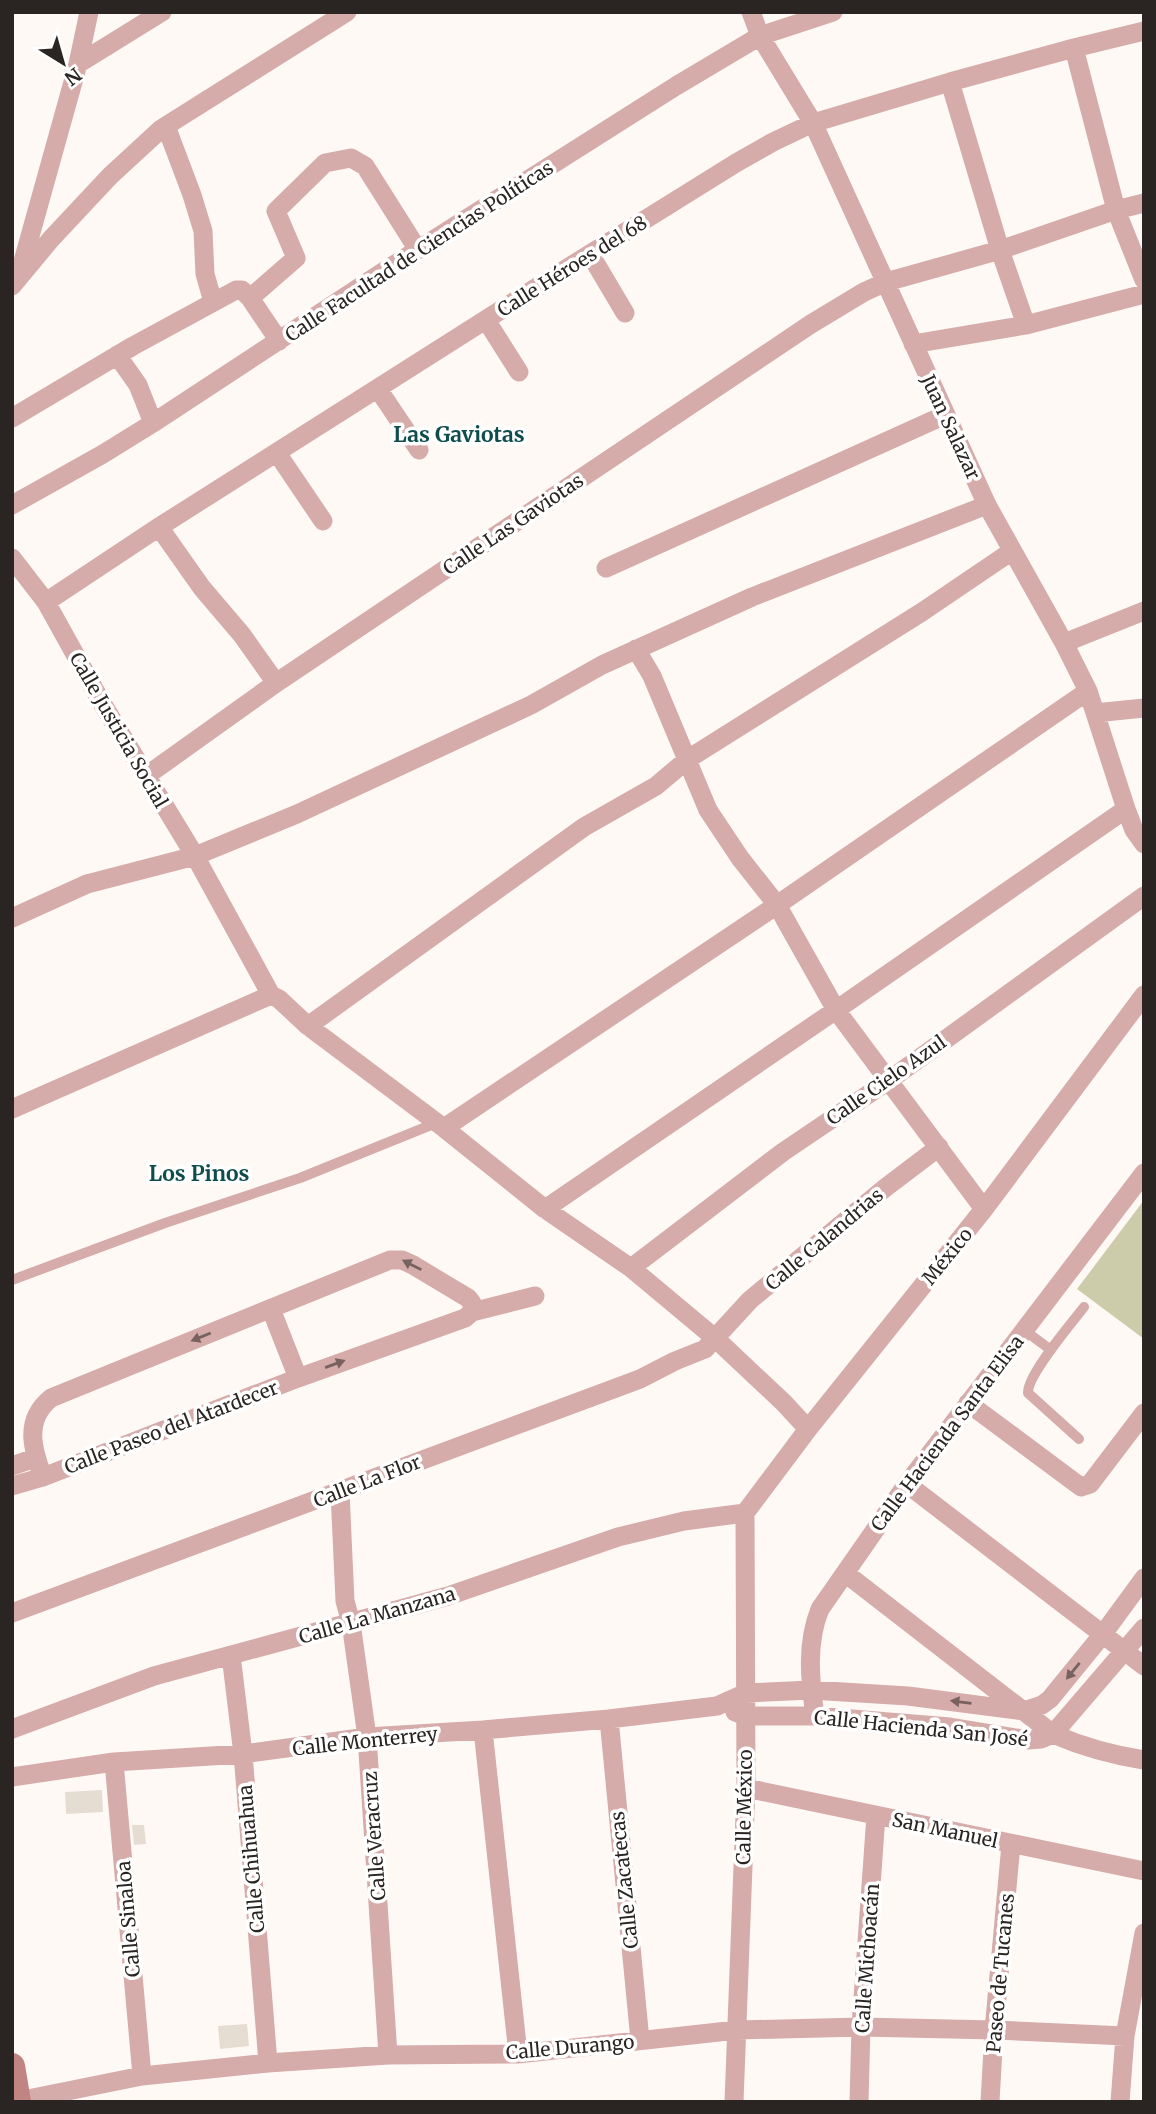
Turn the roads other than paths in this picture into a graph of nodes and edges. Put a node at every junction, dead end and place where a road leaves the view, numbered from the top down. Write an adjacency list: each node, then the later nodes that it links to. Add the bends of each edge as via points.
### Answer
1 (89, 12): 9 (street)
2 (162, 12): 9 (street)
3 (347, 12): 12 (street)
4 (751, 12): 7 (street, Juan Salazar)
5 (833, 12): 7 (street, Calle Facultad de Ciencias Políticas)
6 (1144, 31): 8 (street, Calle Héroes del 68)
7 (760, 36): 11 (street, Juan Salazar); 15 (street, Calle Facultad de Ciencias Políticas)
8 (1074, 48): 10 (street, Calle Héroes del 68); 14 (street)
9 (78, 64): 20 (street)
10 (950, 82): 11 (street, Calle Héroes del 68); 16 (street)
11 (813, 123): 17 (street, Calle Héroes del 68, via 736,163); 19 (street, Juan Salazar)
12 (166, 126): 20 (street, via 110,176); 23 (street, via 202,231 205,274)
13 (1144, 203): 14 (street, Calle Las Gaviotas)
14 (1116, 210): 16 (street, Calle Las Gaviotas); 18 (street)
15 (418, 250): 22 (street, via 365,166 351,158 325,163 276,211 296,258); 27 (street, Calle Facultad de Ciencias Políticas)
16 (1000, 250): 19 (street, Calle Las Gaviotas); 26 (street)
17 (590, 254): 24 (street); 25 (street, Calle Héroes del 68)
18 (1144, 280)
19 (886, 282): 28 (street, Juan Salazar); 48 (street, Calle Las Gaviotas, via 811,324)
20 (15, 283)
21 (1144, 294): 26 (street)
22 (250, 298): 23 (street, via 236,290); 27 (street)
23 (213, 302): 29 (street)
24 (625, 313)
25 (486, 320): 30 (street); 31 (street, Calle Héroes del 68)
26 (1026, 325): 28 (street)
27 (279, 341): 34 (street, Calle Facultad de Ciencias Políticas)
28 (913, 345): 32 (street, Juan Salazar)
29 (117, 355): 33 (street); 34 (street, via 138,385)
30 (519, 372)
31 (378, 389): 35 (street); 36 (street, Calle Héroes del 68)
32 (945, 415): 38 (street, Juan Salazar); 43 (street)
33 (12, 418)
34 (153, 423): 37 (street, Calle Facultad de Ciencias Políticas)
35 (419, 450)
36 (277, 453): 39 (street); 40 (street, Calle Héroes del 68)
37 (12, 505)
38 (987, 505): 41 (street, Juan Salazar); 47 (street, via 752,597)
39 (323, 521)
40 (159, 527): 44 (street, Calle Héroes del 68); 48 (street)
41 (1012, 551): 46 (street, Juan Salazar); 52 (street)
42 (12, 558): 44 (street, Calle Justicia Social)
43 (606, 568)
44 (46, 603): 53 (street, Calle Justicia Social)
45 (1144, 611): 46 (street)
46 (1064, 643): 49 (street, Juan Salazar)
47 (636, 649): 52 (street); 55 (street, via 531,705 297,814)
48 (276, 683): 53 (street, Calle Las Gaviotas)
49 (1088, 691): 51 (street, Juan Salazar); 57 (street)
50 (1144, 708): 51 (street)
51 (1095, 713): 54 (street, Juan Salazar)
52 (688, 759): 57 (street, via 708,810); 62 (street, via 656,786 584,827)
53 (146, 776): 55 (street, Calle Justicia Social)
54 (1137, 825): 61 (street)
55 (195, 856): 58 (street, via 87,884); 59 (street, Calle Justicia Social)
56 (1144, 895): 63 (street, Calle Cielo Azul)
57 (777, 905): 61 (street); 65 (street)
58 (12, 918)
59 (271, 995): 62 (street); 64 (street)
60 (1144, 995): 69 (street, México)
61 (836, 1010): 63 (street); 68 (street)
62 (308, 1026): 65 (street)
63 (888, 1081): 66 (street); 70 (street, Calle Cielo Azul, via 783,1152)
64 (12, 1109)
65 (441, 1125): 68 (street); 71 (lane)
66 (939, 1147): 69 (street); 77 (street, Calle Calandrias, via 750,1300)
67 (1144, 1174): 76 (street, Calle Hacienda Santa Elisa)
68 (545, 1209): 70 (street)
69 (984, 1209): 82 (street, México)
70 (631, 1268): 77 (street)
71 (12, 1280)
72 (535, 1296): 75 (street, Calle Paseo del Atardecer)
73 (1084, 1307): 78 (lane)
74 (271, 1309): 75 (street, Calle Paseo del Atardecer, one-way to 74, via 468,1297 402,1260 390,1260); 79 (street, Calle Paseo del Atardecer); 84 (street, Calle Paseo del Atardecer, one-way to 84, via 51,1398 34,1419)
75 (472, 1312): 79 (street, Calle Paseo del Atardecer, one-way to 75)
76 (1024, 1330): 78 (lane); 80 (street, Calle Hacienda Santa Elisa)
77 (716, 1339): 82 (street); 89 (street, Calle La Flor, via 705,1349 640,1379)
78 (1051, 1350): 83 (lane, via 1028,1393)
79 (298, 1378): 86 (street, Calle Paseo del Atardecer)
80 (968, 1402): 81 (street, via 1081,1487 1090,1484); 87 (street, Calle Hacienda Santa Elisa)
81 (1144, 1413)
82 (808, 1429): 90 (street, México)
83 (1079, 1439)
84 (36, 1458): 85 (street, Calle Paseo del Atardecer); 86 (street, Calle Paseo del Atardecer)
85 (12, 1466)
86 (43, 1477): 88 (street, Calle Paseo del Atardecer)
87 (907, 1484): 91 (street, Calle Hacienda Santa Elisa); 96 (street)
88 (12, 1486)
89 (340, 1492): 93 (street, Calle La Flor); 94 (street, Calle Veracruz, via 345,1601)
90 (745, 1513): 94 (street, Calle La Manzana, via 618,1537 448,1596); 101 (street, Calle México)
91 (845, 1573): 100 (street, Calle Hacienda Santa Elisa, via 812,1628); 103 (street)
92 (1144, 1578): 96 (street)
93 (12, 1613)
94 (351, 1623): 98 (street, Calle La Manzana); 110 (street, Calle Veracruz)
95 (1144, 1628): 97 (street)
96 (1103, 1634): 97 (street); 103 (street, Calle Hacienda San José, one-way to 103, via 1050,1699)
97 (1125, 1651): 99 (street); 109 (street)
98 (231, 1656): 107 (street, Calle La Manzana, via 154,1676); 111 (street, Calle Chihuahua)
99 (1144, 1666)
100 (811, 1690): 101 (street, Calle Hacienda San José); 103 (street, Calle Hacienda San José, one-way to 100, via 908,1696); 105 (street, Calle Hacienda Santa Elisa)
101 (746, 1693): 102 (street, Calle Monterrey); 104 (street, Calle México)
102 (718, 1706): 104 (street, Calle Monterrey); 106 (street, Calle Monterrey)
103 (1024, 1711): 109 (street, Calle Hacienda San José)
104 (745, 1716): 105 (street, Calle Hacienda San José); 115 (street, Calle México)
105 (815, 1716): 109 (street, Calle Hacienda San José, via 950,1727 1028,1740)
106 (608, 1719): 108 (street, Calle Monterrey); 124 (street, Calle Zacatecas)
107 (12, 1729)
108 (483, 1730): 110 (street, Calle Monterrey); 125 (street)
109 (1053, 1734): 112 (street, Calle Hacienda San José, via 1099,1751)
110 (367, 1737): 111 (street, Calle Monterrey); 126 (street, Calle Veracruz)
111 (243, 1754): 113 (street, Calle Monterrey); 127 (street, Calle Chihuahua)
112 (1144, 1760)
113 (114, 1762): 114 (street, Calle Monterrey); 129 (street, Calle Sinaloa)
114 (12, 1777)
115 (746, 1788): 116 (street, San Manuel); 121 (street, Calle México)
116 (876, 1815): 117 (street, San Manuel); 120 (street, Calle Michoacán)
117 (1011, 1844): 118 (street, San Manuel); 122 (street, Paseo de Tucanes)
118 (1144, 1871)
119 (1144, 1933): 123 (street)
120 (861, 2027): 121 (street, Calle Durango); 122 (street, Calle Durango); 132 (street, Calle Michoacán)
121 (737, 2030): 124 (street, Calle Durango); 131 (street, Calle México)
122 (994, 2030): 123 (street, Calle Durango); 133 (street, Paseo de Tucanes)
123 (1125, 2036): 134 (street)
124 (640, 2040): 125 (street, Calle Durango)
125 (519, 2054): 126 (street, Calle Durango)
126 (388, 2056): 127 (street, Calle Durango)
127 (268, 2063): 129 (street, Calle Durango)
128 (12, 2066): 130 (main road)
129 (142, 2076): 130 (street, Calle Durango)
130 (18, 2101)
131 (734, 2102)
132 (859, 2102)
133 (990, 2102)
134 (1120, 2102)

